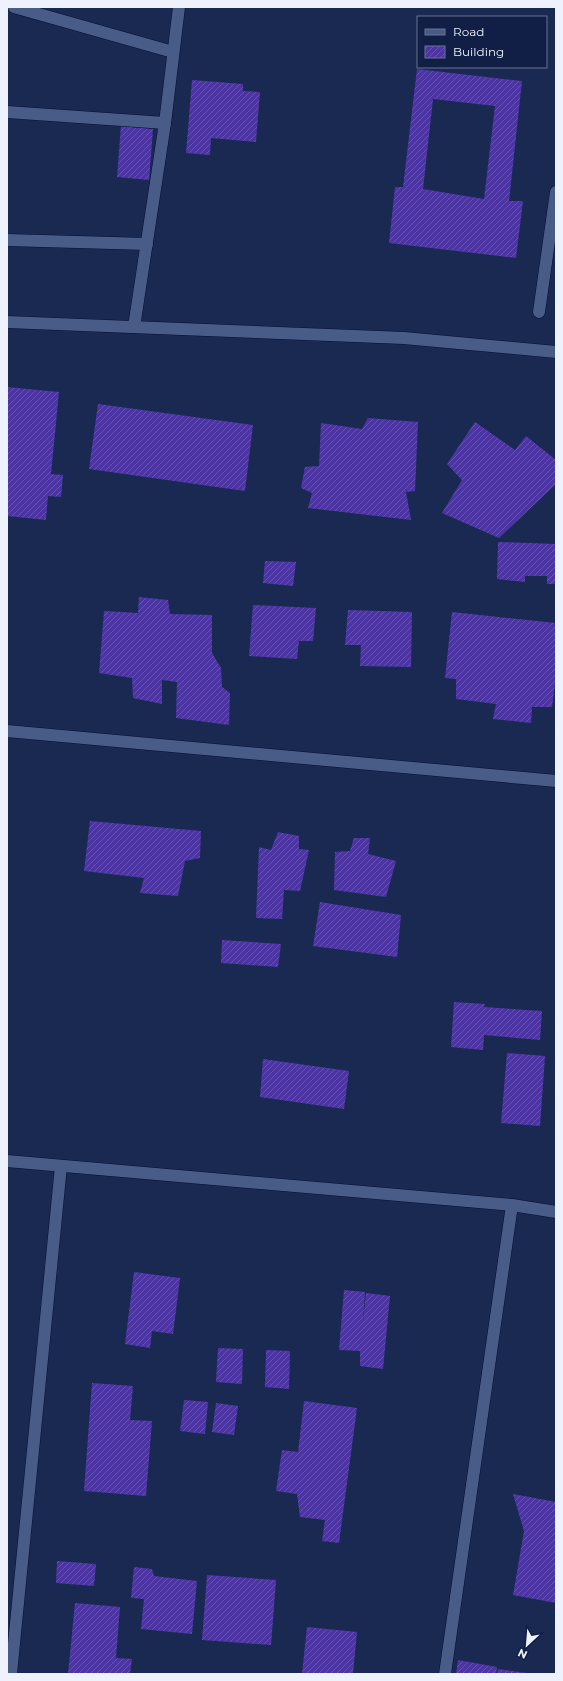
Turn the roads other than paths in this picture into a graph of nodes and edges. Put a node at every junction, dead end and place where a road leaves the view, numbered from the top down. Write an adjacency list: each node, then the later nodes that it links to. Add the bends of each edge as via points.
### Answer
1 (14, 7): 3 (street)
2 (179, 7): 4 (street)
3 (42, 11): 4 (street)
4 (173, 52): 6 (street)
5 (7, 112): 6 (street)
6 (165, 123): 9 (street)
7 (556, 192): 10 (street)
8 (7, 240): 9 (street)
9 (147, 244): 12 (street)
10 (539, 312)
11 (7, 322): 12 (street)
12 (134, 327): 13 (street, via 404,338)
13 (556, 352)
14 (7, 730): 15 (street)
15 (556, 781)
16 (7, 1161): 17 (street)
17 (61, 1166): 18 (street); 20 (street)
18 (512, 1206): 19 (street); 21 (street)
19 (556, 1212)
20 (11, 1674)
21 (445, 1674)

